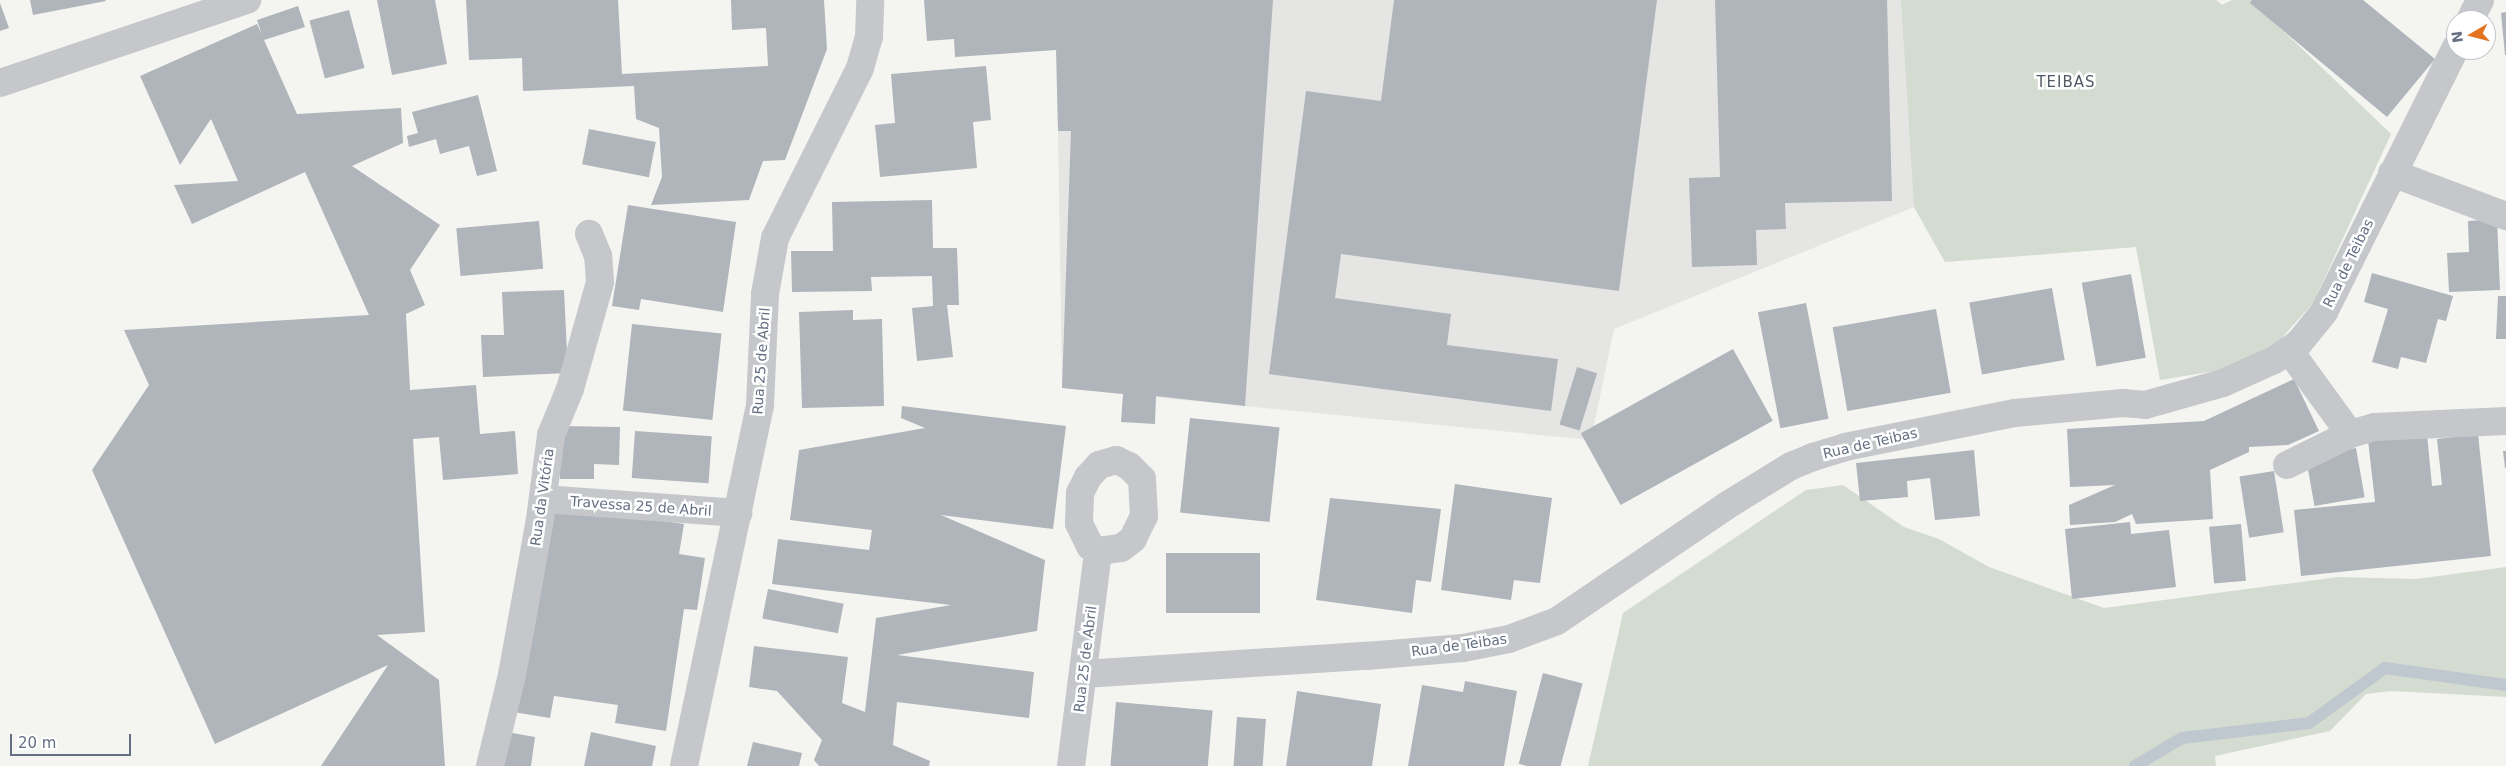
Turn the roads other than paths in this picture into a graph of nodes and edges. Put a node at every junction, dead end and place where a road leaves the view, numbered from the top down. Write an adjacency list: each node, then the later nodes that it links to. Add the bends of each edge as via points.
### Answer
1 (247, 0): 4 (street)
2 (870, 0): 13 (street, Rua 25 de Abril, via 869,37 860,68 775,238 765,294 760,405)
3 (2449, 60): 5 (street, Rua de Teibas)
4 (0, 83)
5 (2392, 173): 6 (street); 8 (street, Rua de Teibas, via 2324,312 2299,343)
6 (2506, 216)
7 (588, 234): 12 (street, Rua da Vitória, via 598,256 600,282 570,388 551,435)
8 (2289, 350): 10 (street); 15 (street, Rua de Teibas, via 2223,383 2171,400 2145,405 2122,403 2015,413 1845,446 1813,457 1791,466 1726,506 1557,621 1509,639 1464,648)
9 (2506, 420): 10 (street, via 2374,427)
10 (2350, 434): 11 (street)
11 (2286, 465)
12 (543, 499): 13 (street, Travessa 25 de Abril); 16 (street, Rua da Vitória, via 512,675)
13 (739, 512): 17 (street, Rua 25 de Abril)
14 (1098, 552): 15 (street, Rua 25 de Abril)
15 (1084, 674): 18 (street, Rua 25 de Abril)
16 (490, 766)
17 (684, 766)
18 (1071, 766)

